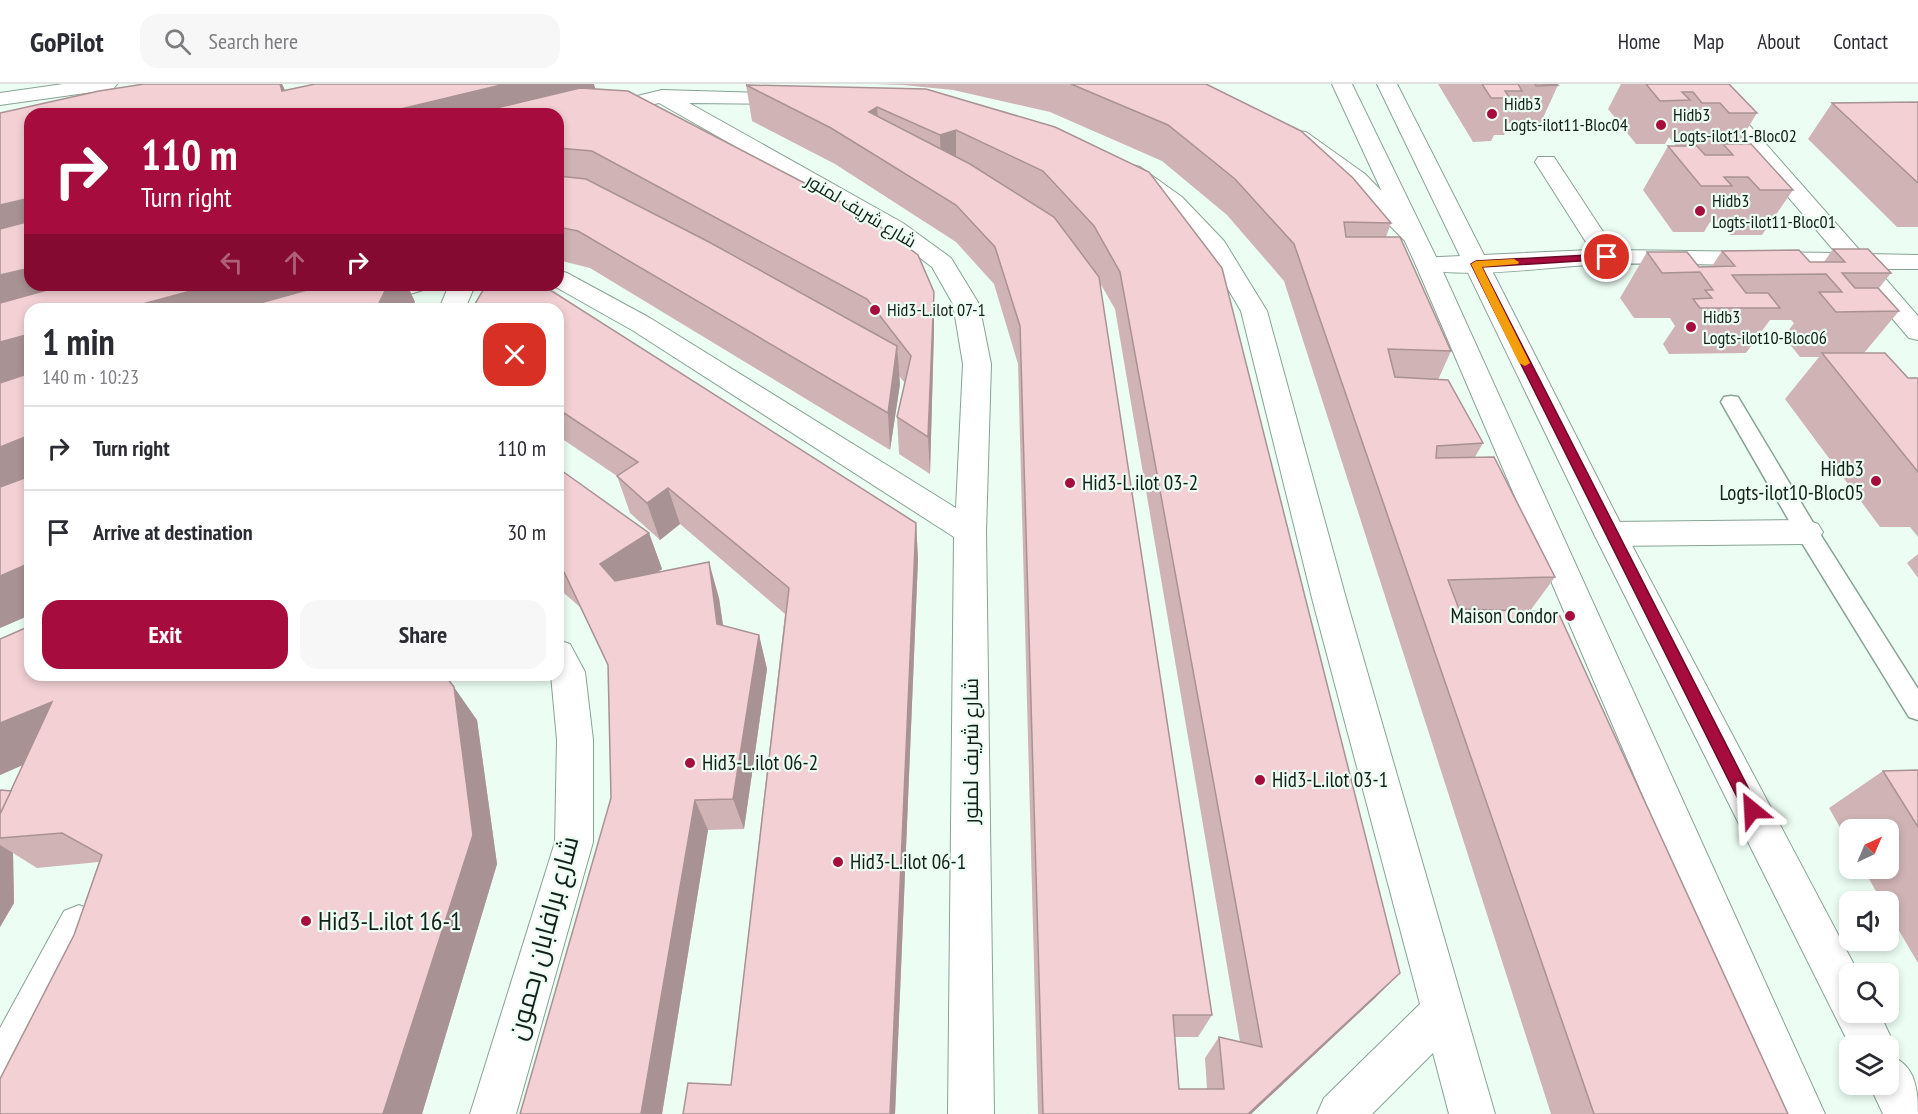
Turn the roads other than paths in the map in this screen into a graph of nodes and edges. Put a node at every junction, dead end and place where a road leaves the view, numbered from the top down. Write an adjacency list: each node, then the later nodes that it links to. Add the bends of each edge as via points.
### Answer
1 (107, 84): 6 (street)
2 (1342, 84): 12 (street)
3 (1388, 84): 16 (street)
4 (1702, 84): 14 (street)
5 (659, 90): 7 (street); 8 (street); 22 (street, شارع شريف لمنور, via 895,228 942,264 966,304 977,364)
6 (0, 99)
7 (817, 99)
8 (564, 119)
9 (1278, 124): 12 (street, via 1357,178)
10 (1111, 159): 29 (street, via 1174,202 1215,246 1254,311)
11 (1546, 162): 13 (street)
12 (1419, 249): 16 (street); 36 (street)
13 (1607, 257): 14 (street); 16 (street)
14 (1856, 261): 15 (street); 20 (street)
15 (1918, 262)
16 (1476, 264): 24 (street)
17 (564, 281): 22 (street, via 641,324)
18 (394, 291): 19 (street)
19 (354, 303)
20 (1918, 332)
21 (1731, 402): 23 (lane)
22 (970, 532): 33 (street, شارع شريف لمنور)
23 (1807, 532): 24 (street); 26 (lane)
24 (1610, 534): 28 (street)
25 (564, 665): 32 (street, شارع برافابان رحمون, via 576,740 574,842)
26 (1918, 710)
27 (79, 925): 30 (street)
28 (1839, 979)
29 (1443, 1012): 34 (street); 35 (street)
30 (0, 1073)
31 (1898, 1095): 37 (street)
32 (493, 1114)
33 (971, 1114)
34 (1340, 1114)
35 (1472, 1114)
36 (1802, 1114)
37 (1908, 1114)

